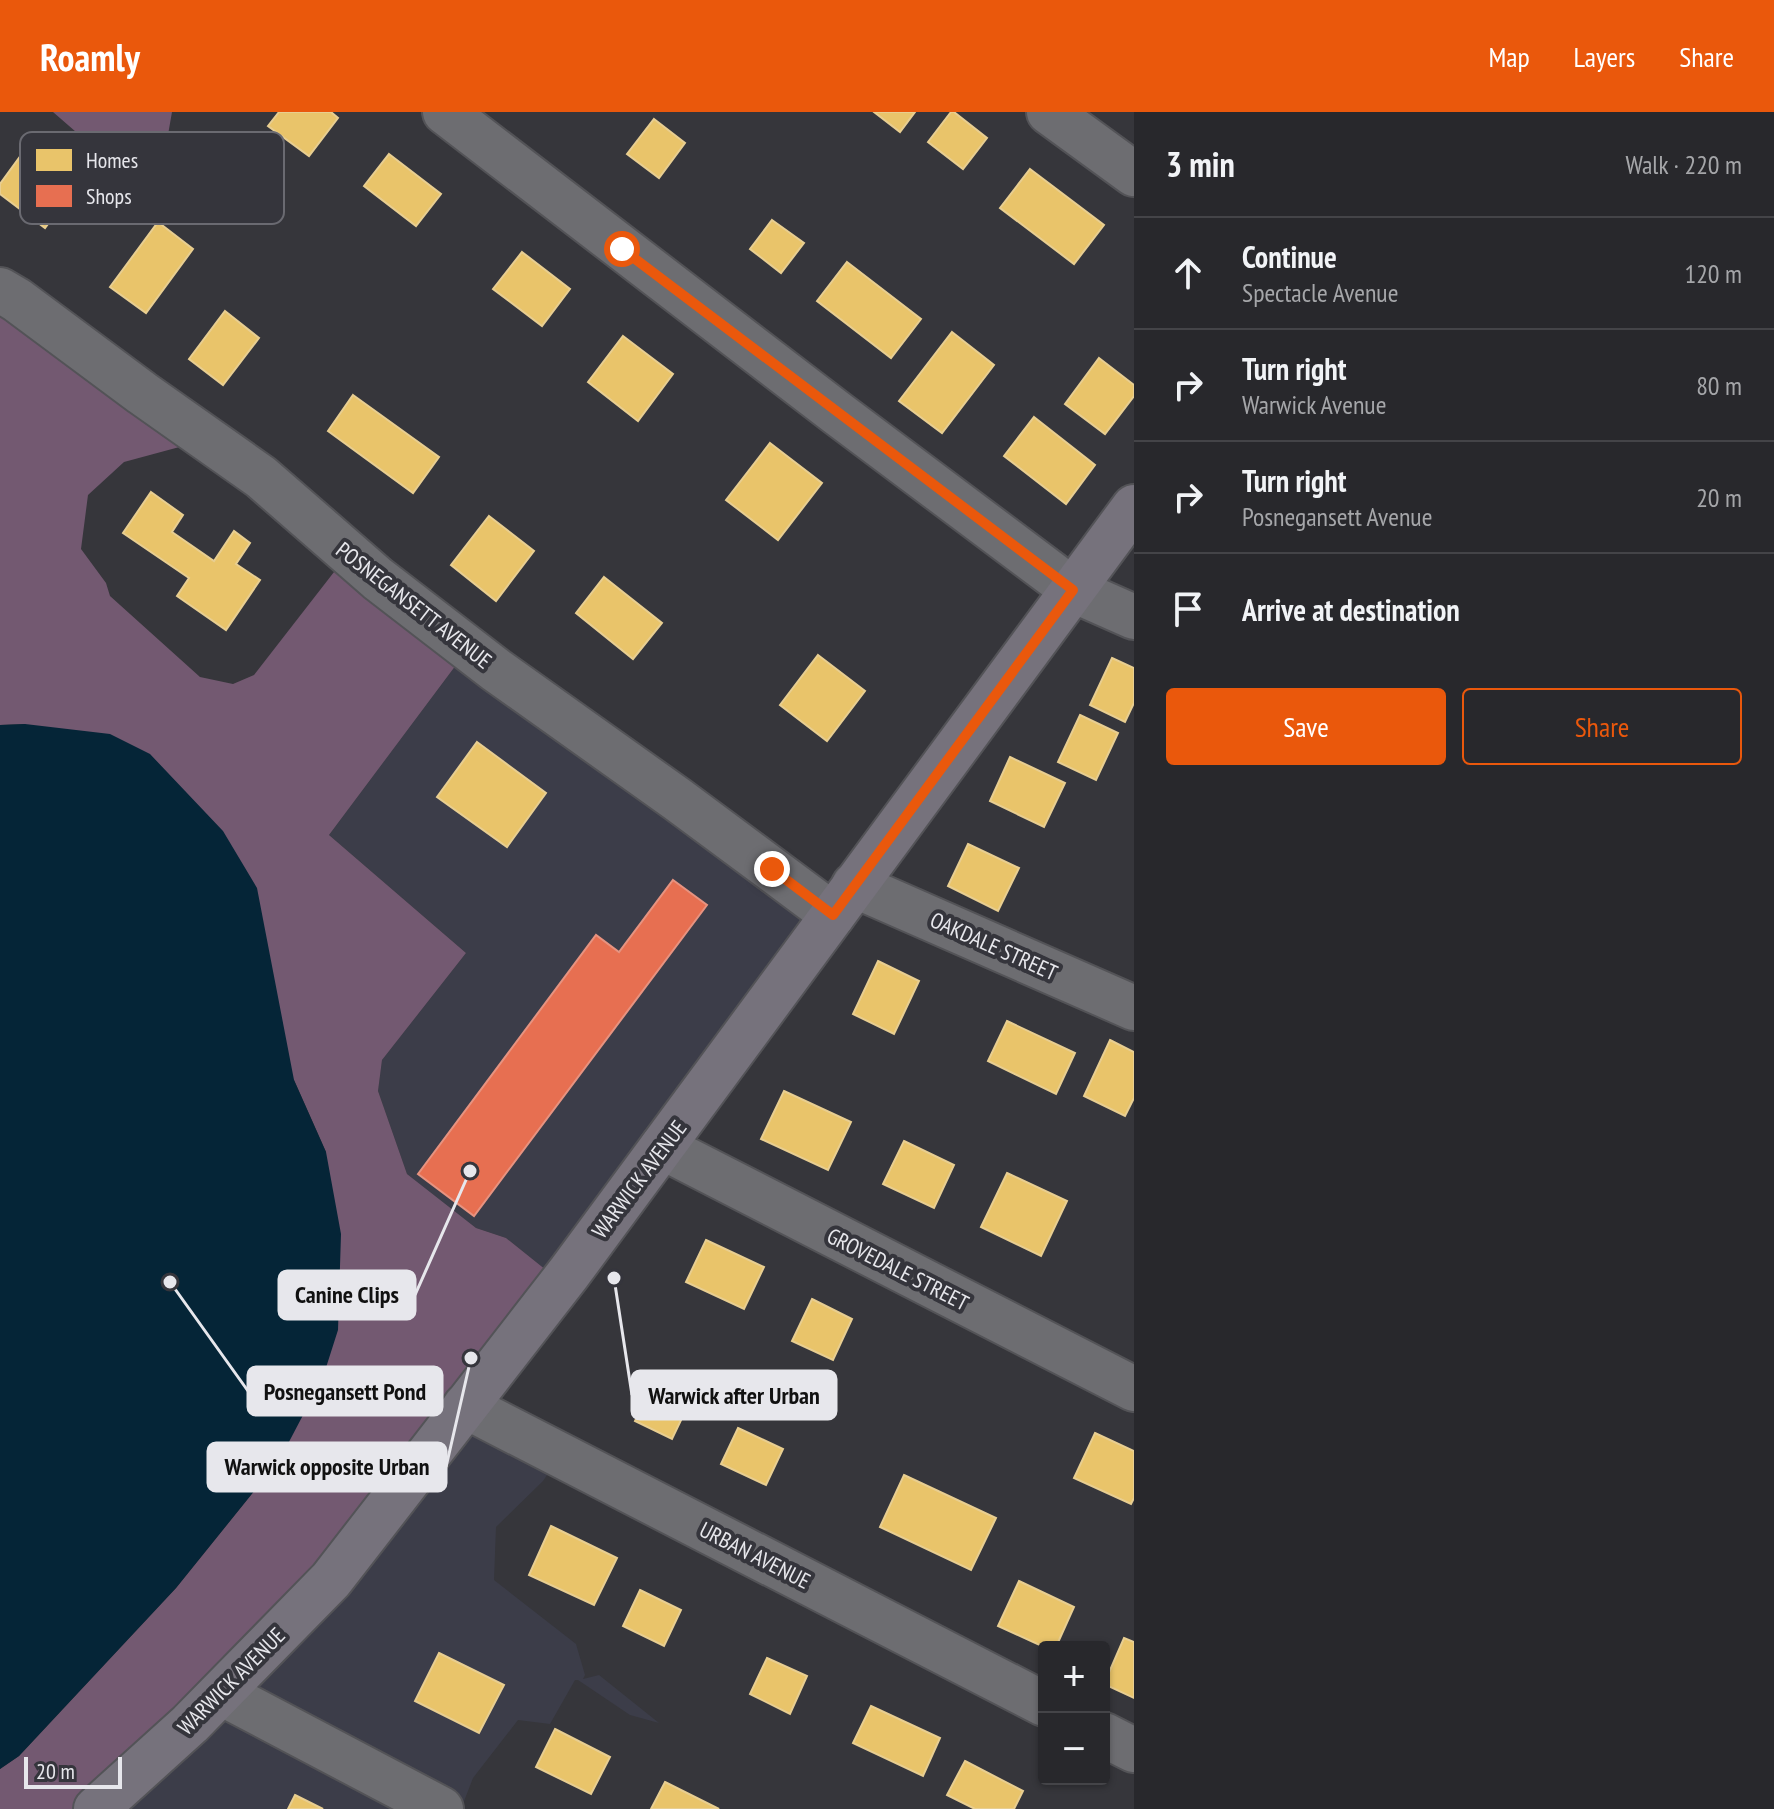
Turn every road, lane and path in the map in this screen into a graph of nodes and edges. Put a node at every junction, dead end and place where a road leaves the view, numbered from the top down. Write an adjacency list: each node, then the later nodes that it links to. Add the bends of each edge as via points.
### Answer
1 (445, 112): 6 (street)
2 (1049, 112): 3 (street)
3 (1134, 174)
4 (0, 290): 8 (street, POSNEGANSETT AVENUE, via 261,477 378,579 496,670 677,799)
5 (1134, 507): 6 (main road, WARWICK AVENUE)
6 (1073, 590): 7 (street); 8 (main road, WARWICK AVENUE)
7 (1134, 617)
8 (843, 900): 9 (street, OAKDALE STREET); 10 (main road, WARWICK AVENUE)
9 (1134, 1008)
10 (662, 1147): 11 (street, GROVEDALE STREET); 12 (main road, WARWICK AVENUE)
11 (1134, 1389)
12 (465, 1406): 13 (main road, WARWICK AVENUE, via 331,1580); 14 (street, URBAN AVENUE)
13 (221, 1693): 17 (main road, WARWICK AVENUE); 18 (street)
14 (1038, 1701)
15 (1110, 1738): 16 (street)
16 (1134, 1750)
17 (96, 1809)
18 (441, 1809)

